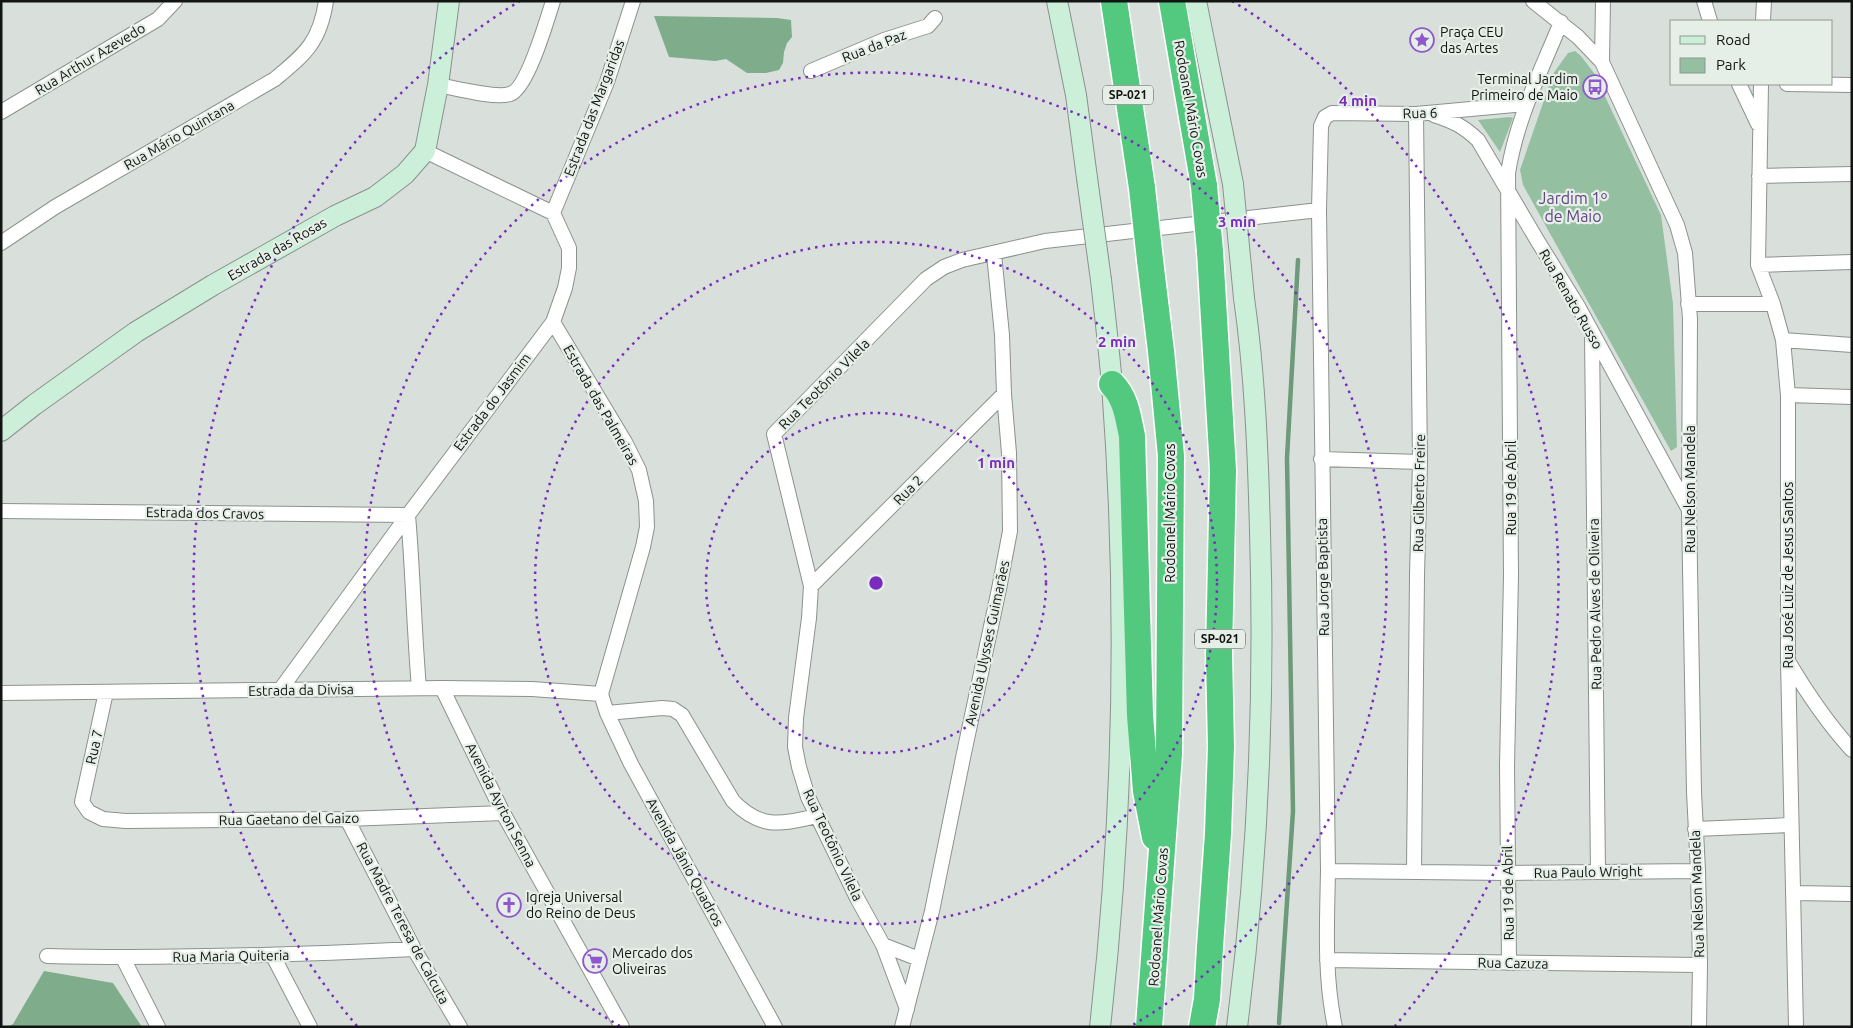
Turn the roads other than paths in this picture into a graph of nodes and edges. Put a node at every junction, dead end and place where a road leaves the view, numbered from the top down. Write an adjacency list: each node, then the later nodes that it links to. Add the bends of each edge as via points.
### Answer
1 (175, 1): 26 (street, Rua Arthur Azevedo, via 158,19)
2 (326, 1): 36 (street, Rua Mário Quintana, via 317,36 303,56 275,79 55,207)
3 (449, 1): 20 (main road)
4 (553, 1): 20 (street, via 527,75 520,88 512,94 499,96)
5 (633, 1): 35 (street, Estrada das Margaridas, via 607,82)
6 (1057, 1): 46 (main road, bridge, via 1076,95)
7 (1114, 1): 72 (highway, Rodoanel Mário Covas / SP-021, bridge, via 1142,188 1171,456 1169,754)
8 (1172, 1): 98 (highway, Rodoanel Mário Covas / SP-021, bridge, via 1204,186 1223,470 1221,747 1214,900)
9 (1196, 1): 99 (main road, bridge, via 1233,184 1250,344 1262,567 1258,785)
10 (1533, 1): 17 (street, Rua Nelson Mandela)
11 (1603, 1): 18 (street)
12 (1704, 1): 15 (street)
13 (1764, 1): 16 (street)
14 (935, 18): 19 (street, Rua da Paz, via 928,26 884,40)
15 (1710, 20)
16 (1763, 20)
17 (1561, 22): 18 (street, Rua Nelson Mandela); 25 (street, Rua 19 de Abril)
18 (1602, 62): 40 (street, Rua Nelson Mandela, via 1677,224 1685,253)
19 (811, 71)
20 (438, 84): 30 (main road)
21 (1738, 85): 29 (street)
22 (1760, 85): 29 (street, Rua José Luiz de Jesus Santos)
23 (1833, 85): 24 (street)
24 (1852, 85)
25 (1526, 104): 27 (street, Rua 6); 33 (street, Rua 19 de Abril, via 1513,145 1508,173)
26 (1, 112)
27 (1422, 114): 28 (street, Rua 6, via 1332,113 1325,117); 33 (street, Rua Renato Russo, via 1455,122 1467,129 1478,140); 52 (street, Rua Gilberto Freire)
28 (1322, 126): 34 (street, Rua Jorge Baptista)
29 (1759, 127): 32 (street, Rua José Luiz de Jesus Santos)
30 (425, 151): 35 (street); 50 (main road, Estrada das Rosas, via 405,174 375,197 326,221 136,332)
31 (1852, 174): 32 (street)
32 (1760, 176): 39 (street, Rua José Luiz de Jesus Santos)
33 (1509, 193): 43 (street, Rua Renato Russo, via 1579,308); 77 (street, Rua 19 de Abril, via 1511,576)
34 (1319, 210): 37 (street, Rua Teotônio Vilela, via 1045,241); 51 (street, Rua Jorge Baptista)
35 (553, 213): 42 (street, Estrada do Jasmim, via 570,248 565,288)
36 (1, 243)
37 (994, 254): 47 (street, Avenida Ulysses Guimarães); 56 (street, Rua Teotônio Vilela, via 962,260 926,279 774,434)
38 (1852, 262): 39 (street)
39 (1758, 265): 41 (street, Rua José Luiz de Jesus Santos)
40 (1688, 304): 41 (street); 54 (street, Rua Nelson Mandela)
41 (1773, 304): 44 (street, Rua José Luiz de Jesus Santos)
42 (553, 322): 55 (street, Estrada do Jasmim); 63 (street, Estrada das Palmeiras, via 625,442 639,470 646,501 647,527 643,548)
43 (1592, 336): 54 (street, Rua Renato Russo); 76 (street, Rua Pedro Alves de Oliveira)
44 (1783, 340): 45 (street); 48 (street, Rua José Luiz de Jesus Santos)
45 (1852, 345)
46 (1112, 384): 72 (highway, via 1120,392 1132,436 1141,724 1146,791); 96 (main road, via 1119,518 1121,685 1115,854)
47 (1004, 394): 56 (street, Rua 2); 85 (street, Avenida Ulysses Guimarães, via 1010,532 932,911)
48 (1788, 395): 49 (street); 57 (street, Rua José Luiz de Jesus Santos)
49 (1852, 397)
50 (1, 431)
51 (1322, 459): 52 (street); 73 (street, Rua Jorge Baptista)
52 (1420, 462): 74 (street, Rua Gilberto Freire)
53 (1, 511): 55 (street, Estrada dos Cravos)
54 (1689, 511): 71 (street, Rua Nelson Mandela)
55 (408, 515): 58 (street); 60 (street, Estrada do Jasmim)
56 (811, 586): 68 (street, Rua Teotônio Vilela, via 795,747 808,797)
57 (1788, 661): 65 (street, via 1810,698); 70 (street, Rua José Luiz de Jesus Santos)
58 (419, 688): 59 (street, Estrada da Divisa); 60 (street, Estrada da Divisa)
59 (442, 688): 63 (street, Estrada da Divisa); 67 (street, Avenida Ayrton Senna)
60 (280, 690): 61 (street, Estrada da Divisa)
61 (106, 692): 62 (street, Estrada da Divisa); 66 (street, Rua 7)
62 (1, 693)
63 (601, 694): 64 (street, Avenida Jânio Quadros)
64 (608, 713): 68 (street, via 673,709 682,715 734,801 745,813 762,822 779,823); 94 (street, Avenida Jânio Quadros, via 631,764)
65 (1852, 750)
66 (82, 802): 69 (street, Rua Gaetano del Gaizo, via 89,812 103,819 126,821)
67 (503, 813): 69 (street, Rua Gaetano del Gaizo); 93 (street, Avenida Ayrton Senna)
68 (817, 816): 80 (street, Rua Teotônio Vilela)
69 (347, 819): 81 (street, Rua Madre Teresa de Calcuta)
70 (1791, 825): 71 (street); 78 (street, Rua José Luiz de Jesus Santos)
71 (1695, 830): 75 (street, Rua Nelson Mandela)
72 (1162, 869): 97 (highway, Rodoanel Mário Covas / SP-021)
73 (1328, 871): 74 (street, Rua Paulo Wright); 86 (street, Rua Jorge Baptista)
74 (1414, 871): 77 (street, Rua Paulo Wright)
75 (1698, 871): 76 (street, Rua Paulo Wright); 88 (street, Rua Nelson Mandela)
76 (1598, 872): 77 (street, Rua Paulo Wright)
77 (1507, 873): 87 (street, Rua 19 de Abril)
78 (1794, 893): 79 (street); 102 (street, Rua José Luiz de Jesus Santos)
79 (1852, 894)
80 (884, 946): 85 (street); 89 (street, Rua Teotônio Vilela)
81 (414, 949): 83 (street, Rua Maria Quiteria); 92 (street, Rua Madre Teresa de Calcuta)
82 (47, 956): 84 (street, Rua Maria Quiteria)
83 (273, 956): 84 (street, Rua Maria Quiteria); 91 (street)
84 (123, 958): 90 (street)
85 (919, 959): 89 (street, Avenida Ulysses Guimarães)
86 (1327, 960): 87 (street, Rua Cazuza); 100 (street, Rua Jorge Baptista)
87 (1509, 963): 88 (street, Rua Cazuza)
88 (1700, 965): 101 (street, Rua Nelson Mandela)
89 (907, 1009): 95 (street, Avenida Ulysses Guimarães)
90 (158, 1027)
91 (310, 1027)
92 (460, 1027)
93 (622, 1027)
94 (774, 1027)
95 (902, 1027)
96 (1100, 1027)
97 (1149, 1027)
98 (1202, 1027)
99 (1238, 1027)
100 (1335, 1027)
101 (1699, 1027)
102 (1796, 1027)

